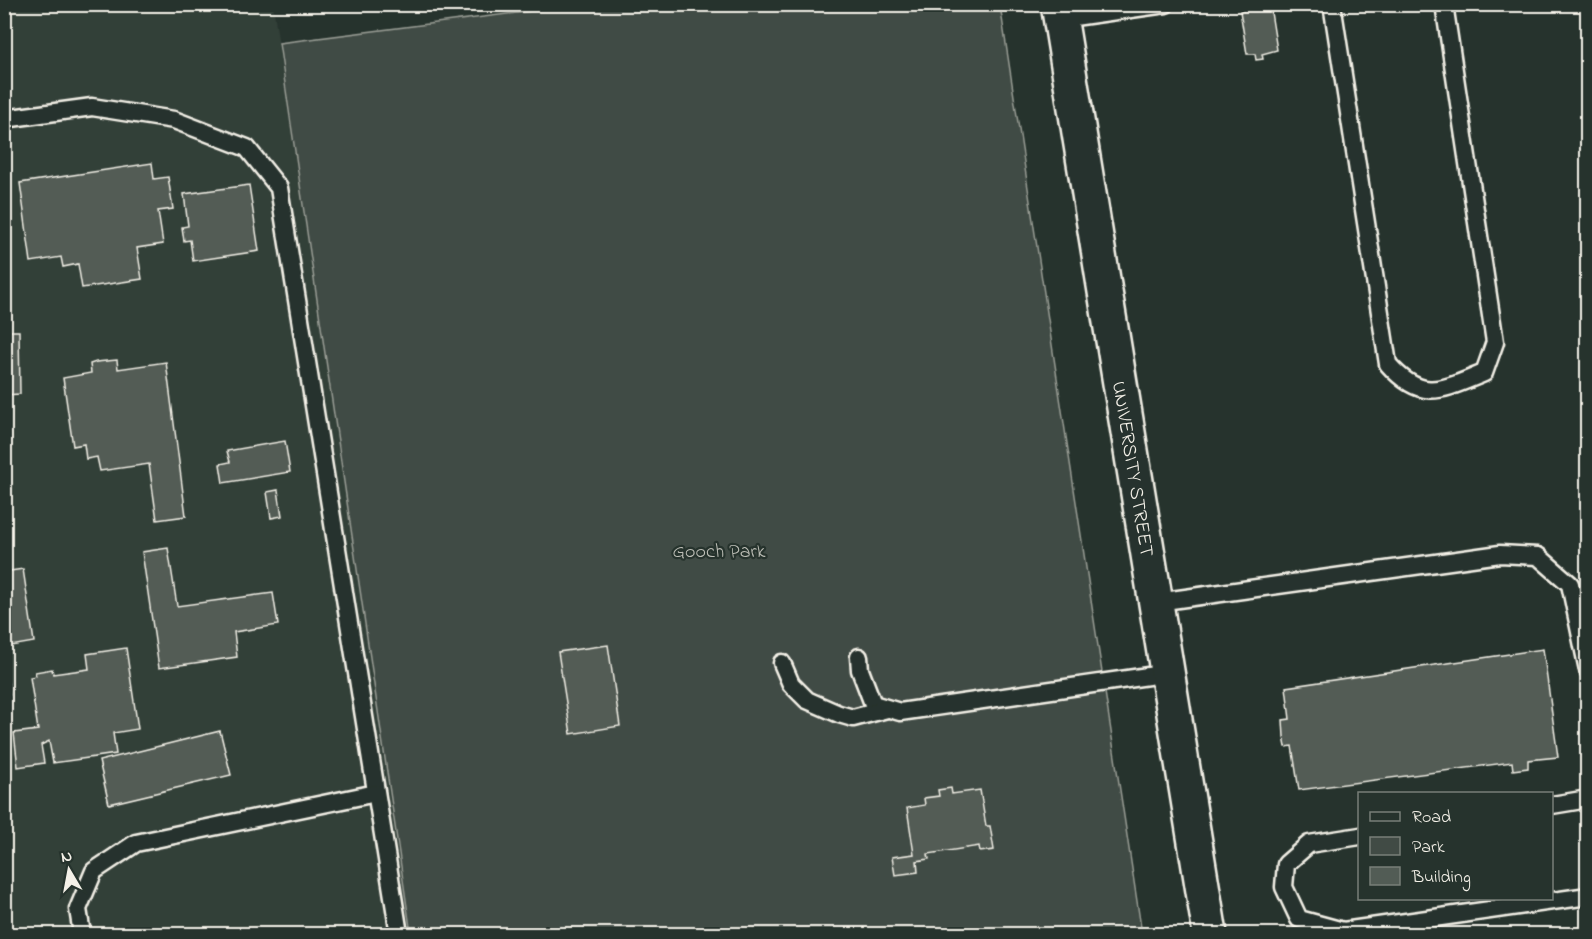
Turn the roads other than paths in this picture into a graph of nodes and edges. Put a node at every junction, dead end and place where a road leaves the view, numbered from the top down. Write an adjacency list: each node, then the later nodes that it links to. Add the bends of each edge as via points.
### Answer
1 (1166, 4): 4 (lane)
2 (1332, 4): 3 (lane, via 1388,364 1402,380 1425,391 1452,386 1484,373 1495,342)
3 (1444, 4)
4 (1059, 12): 6 (street, UNIVERSITY STREET)
5 (4, 119): 12 (lane, via 92,108 174,120 247,148 279,188)
6 (1157, 602): 9 (lane, via 1500,554 1538,556 1570,584); 10 (street, UNIVERSITY STREET)
7 (859, 657): 11 (lane, via 873,704)
8 (782, 663): 11 (lane, via 791,684 807,700 839,714 853,718)
9 (1587, 670)
10 (1169, 673): 11 (lane, via 900,712); 19 (street, UNIVERSITY STREET)
11 (888, 709)
12 (376, 793): 17 (lane, via 136,843 94,871 78,909); 18 (lane)
13 (1587, 799): 14 (lane)
14 (1553, 805)
15 (1358, 836): 16 (lane, via 1309,844 1286,864 1284,887 1299,920 1343,931)
16 (1587, 896)
17 (82, 934)
18 (399, 934)
19 (1210, 934)

